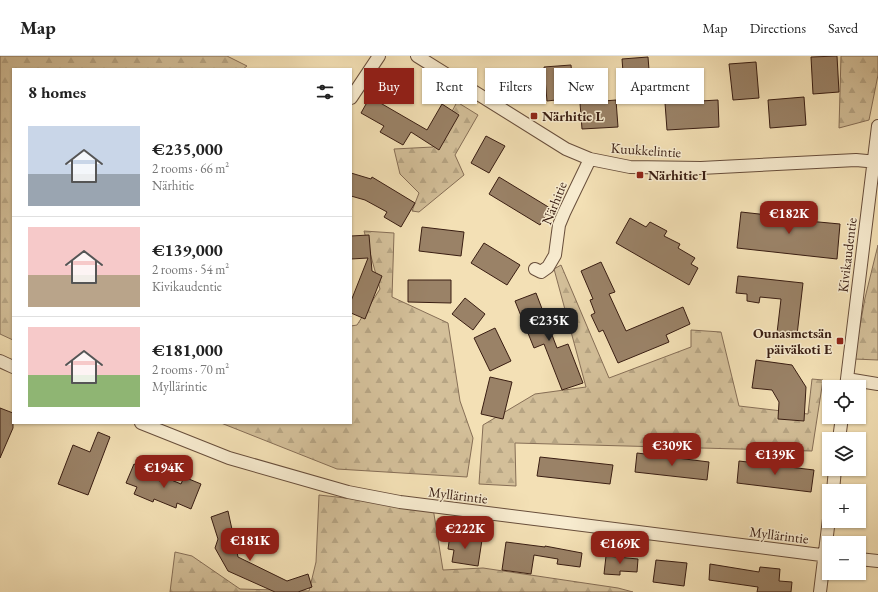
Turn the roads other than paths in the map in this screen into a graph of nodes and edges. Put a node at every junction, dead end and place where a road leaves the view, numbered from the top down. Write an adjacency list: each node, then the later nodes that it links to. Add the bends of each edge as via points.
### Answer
1 (379, 56): 3 (street)
2 (417, 56): 5 (street, Kuukkelintie, via 566,149)
3 (352, 96)
4 (878, 126): 6 (street, Kivikaudentie)
5 (590, 159): 6 (street, Kuukkelintie, via 630,167 701,168); 7 (street, Närhitie, via 561,219 555,255 548,267 541,272)
6 (876, 161): 10 (street, Kivikaudentie)
7 (535, 269)
8 (0, 361): 9 (street)
9 (12, 367)
10 (847, 380)
11 (866, 384): 12 (street)
12 (878, 384)
13 (143, 424): 14 (street, Myllärintie, via 228,458 363,495 400,502)
14 (822, 555)
15 (866, 560): 16 (street)
16 (878, 561)
17 (822, 580): 18 (street)
18 (820, 592)

